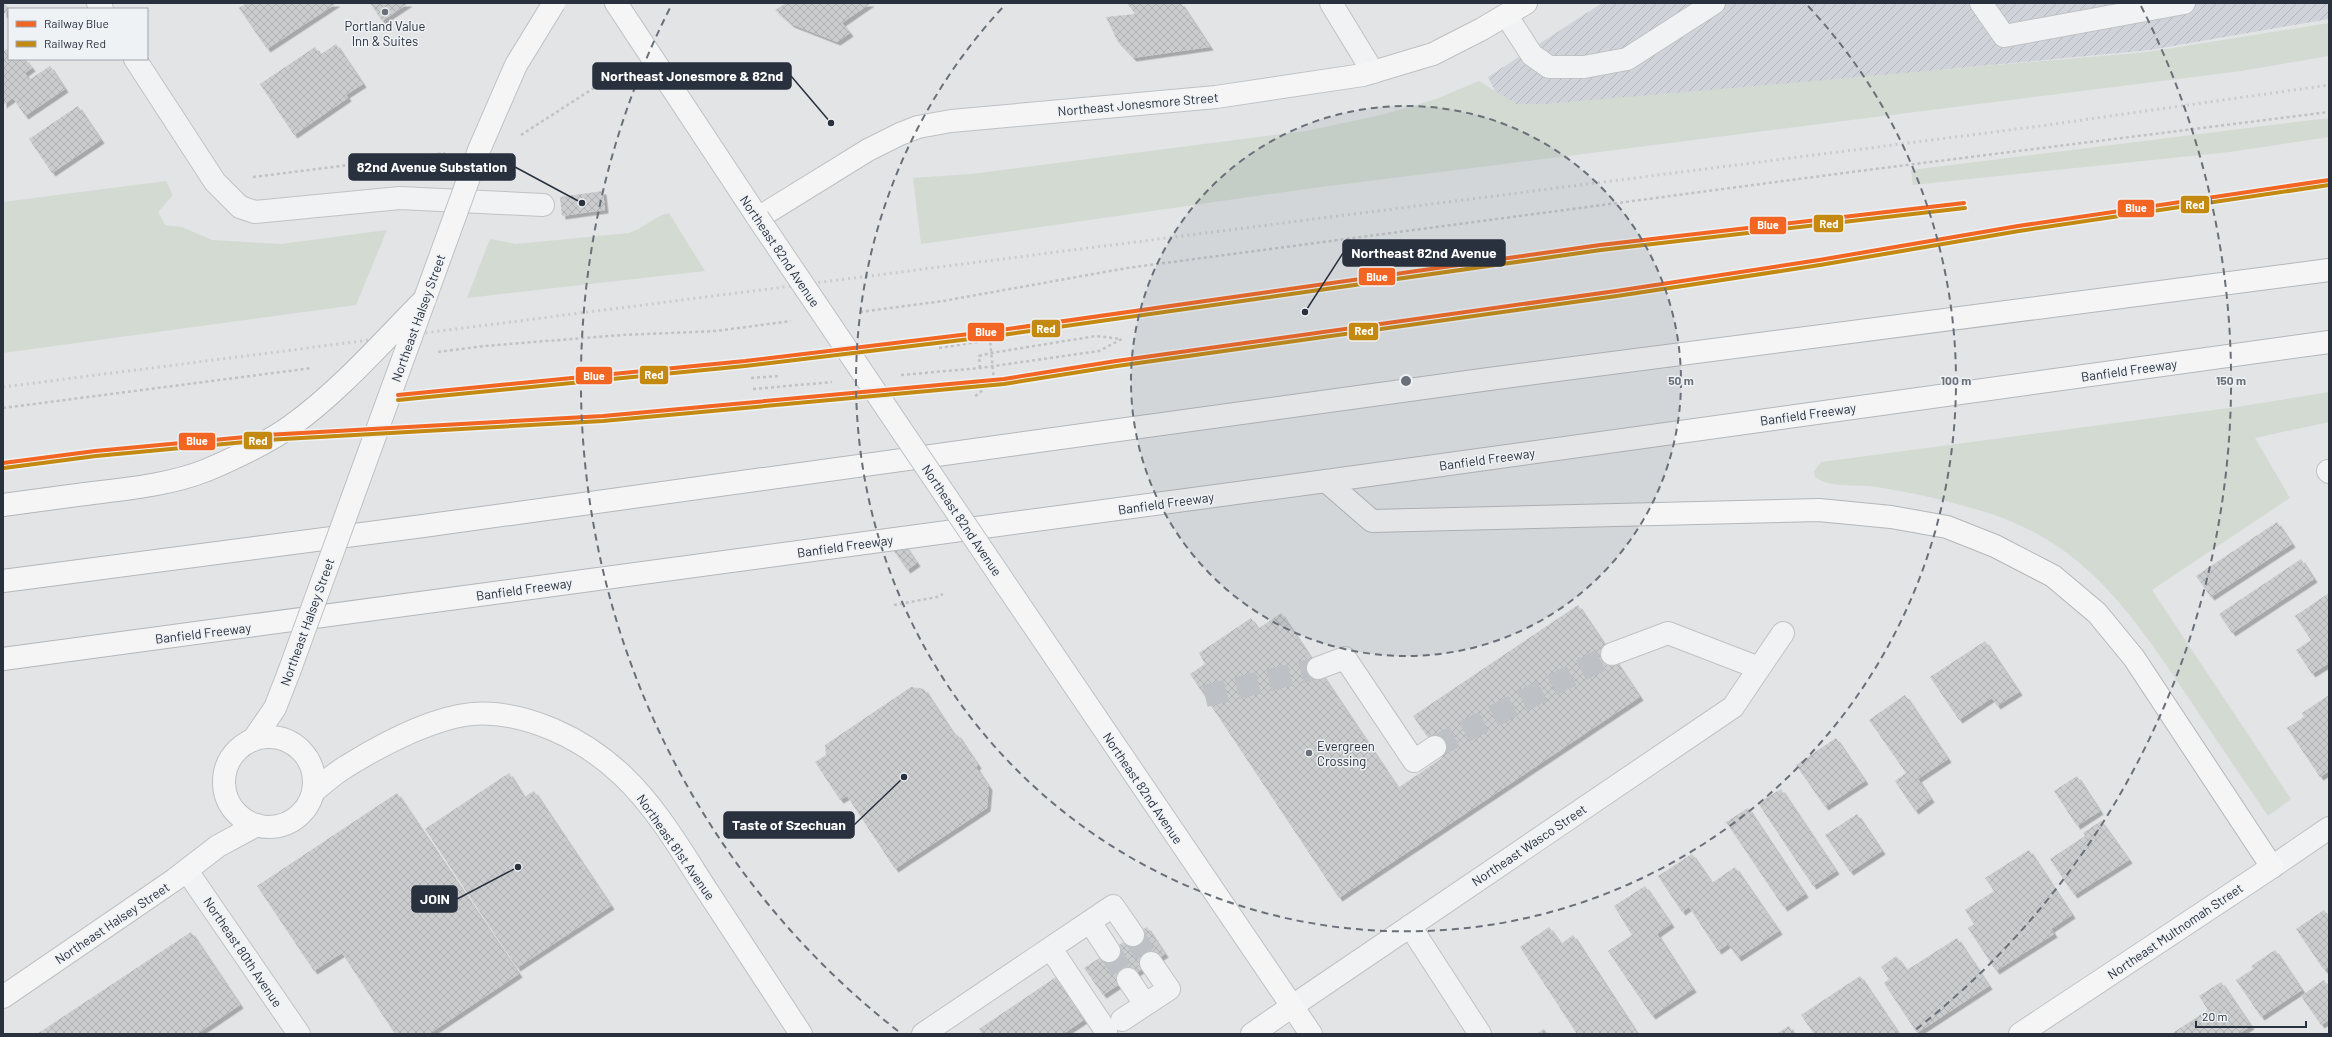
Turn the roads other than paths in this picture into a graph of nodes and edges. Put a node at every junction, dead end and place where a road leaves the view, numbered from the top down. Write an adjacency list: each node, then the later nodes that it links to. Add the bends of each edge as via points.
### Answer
1 (554, 3): 14 (main road, Northeast Halsey Street, bridge, via 516,65 498,104)
2 (616, 3): 12 (main road, Northeast 82nd Avenue)
3 (1331, 3): 10 (street)
4 (1526, 3): 8 (main road, Northeast Jonesmore Street)
5 (1714, 3): 8 (street, via 1627,59 1584,67 1549,67 1532,55)
6 (1981, 3): 7 (street, via 2004,36)
7 (2184, 3)
8 (1506, 15): 10 (main road, Northeast Jonesmore Street, via 1433,54)
9 (136, 60): 11 (street, via 215,182 240,207 255,212 400,198)
10 (1373, 72): 12 (main road, Northeast Jonesmore Street, via 1307,85 1216,97 951,121 918,127 868,150)
11 (542, 205)
12 (758, 218): 46 (main road, Northeast 82nd Avenue, bridge)
13 (2329, 270): 18 (main road, via 1497,378 416,527)
14 (426, 299): 17 (main road, bridge, via 324,400 284,431 248,451 206,470 168,481); 24 (main road, Northeast Halsey Street, bridge)
15 (2329, 342): 16 (main road, Banfield Freeway)
16 (1326, 481): 21 (main road, Banfield Freeway); 35 (main road, via 1372,521 1819,510 1891,517 1946,527 1995,546 2053,576 2097,613 2134,658)
17 (3, 505)
18 (3, 581)
19 (1783, 633): 23 (street, Northeast Wasco Street)
20 (1612, 654): 23 (street, via 1668,633)
21 (3, 659)
22 (1318, 668): 27 (street, via 1345,658 1414,761)
23 (1759, 668): 38 (street, Northeast Wasco Street, via 1733,707)
24 (275, 708): 25 (main road, Northeast Halsey Street); 26 (main road)
25 (253, 740): 26 (main road, via 268,737); 31 (main road, via 240,747 230,758 225,772 224,786)
26 (287, 742): 28 (main road, via 297,746)
27 (1434, 747)
28 (311, 766): 29 (main road, Northeast 81st Avenue); 30 (main road)
29 (346, 766): 30 (main road, Northeast 81st Avenue); 48 (main road, Northeast 81st Avenue, via 427,727 473,714 494,714 533,722 589,748 622,775 642,797 672,838)
30 (313, 792): 32 (main road, via 310,802 290,823 276,827)
31 (233, 809): 32 (main road, via 247,822); 34 (main road, Northeast Halsey Street)
32 (256, 826): 34 (main road, Northeast Halsey Street)
33 (2329, 828): 35 (street, Northeast Multnomah Street)
34 (218, 846): 36 (main road, Northeast Halsey Street)
35 (2272, 866): 54 (main road, Northeast Multnomah Street)
36 (188, 870): 44 (main road, Northeast Halsey Street); 49 (street, Northeast 80th Avenue)
37 (1090, 922): 39 (street, via 1113,906); 40 (street); 41 (street)
38 (1410, 926): 46 (street, Northeast Wasco Street); 53 (street)
39 (1133, 936)
40 (1051, 949): 47 (street); 50 (street)
41 (1109, 951)
42 (1151, 963): 45 (street, via 1169,989)
43 (1128, 979): 45 (street)
44 (3, 997)
45 (1145, 1004): 47 (street)
46 (1291, 1007): 51 (main road, Northeast Wasco Street); 52 (main road, Northeast 82nd Avenue)
47 (1115, 1030)
48 (798, 1033)
49 (299, 1034)
50 (923, 1034)
51 (1252, 1034)
52 (1311, 1034)
53 (1480, 1034)
54 (2020, 1034)

